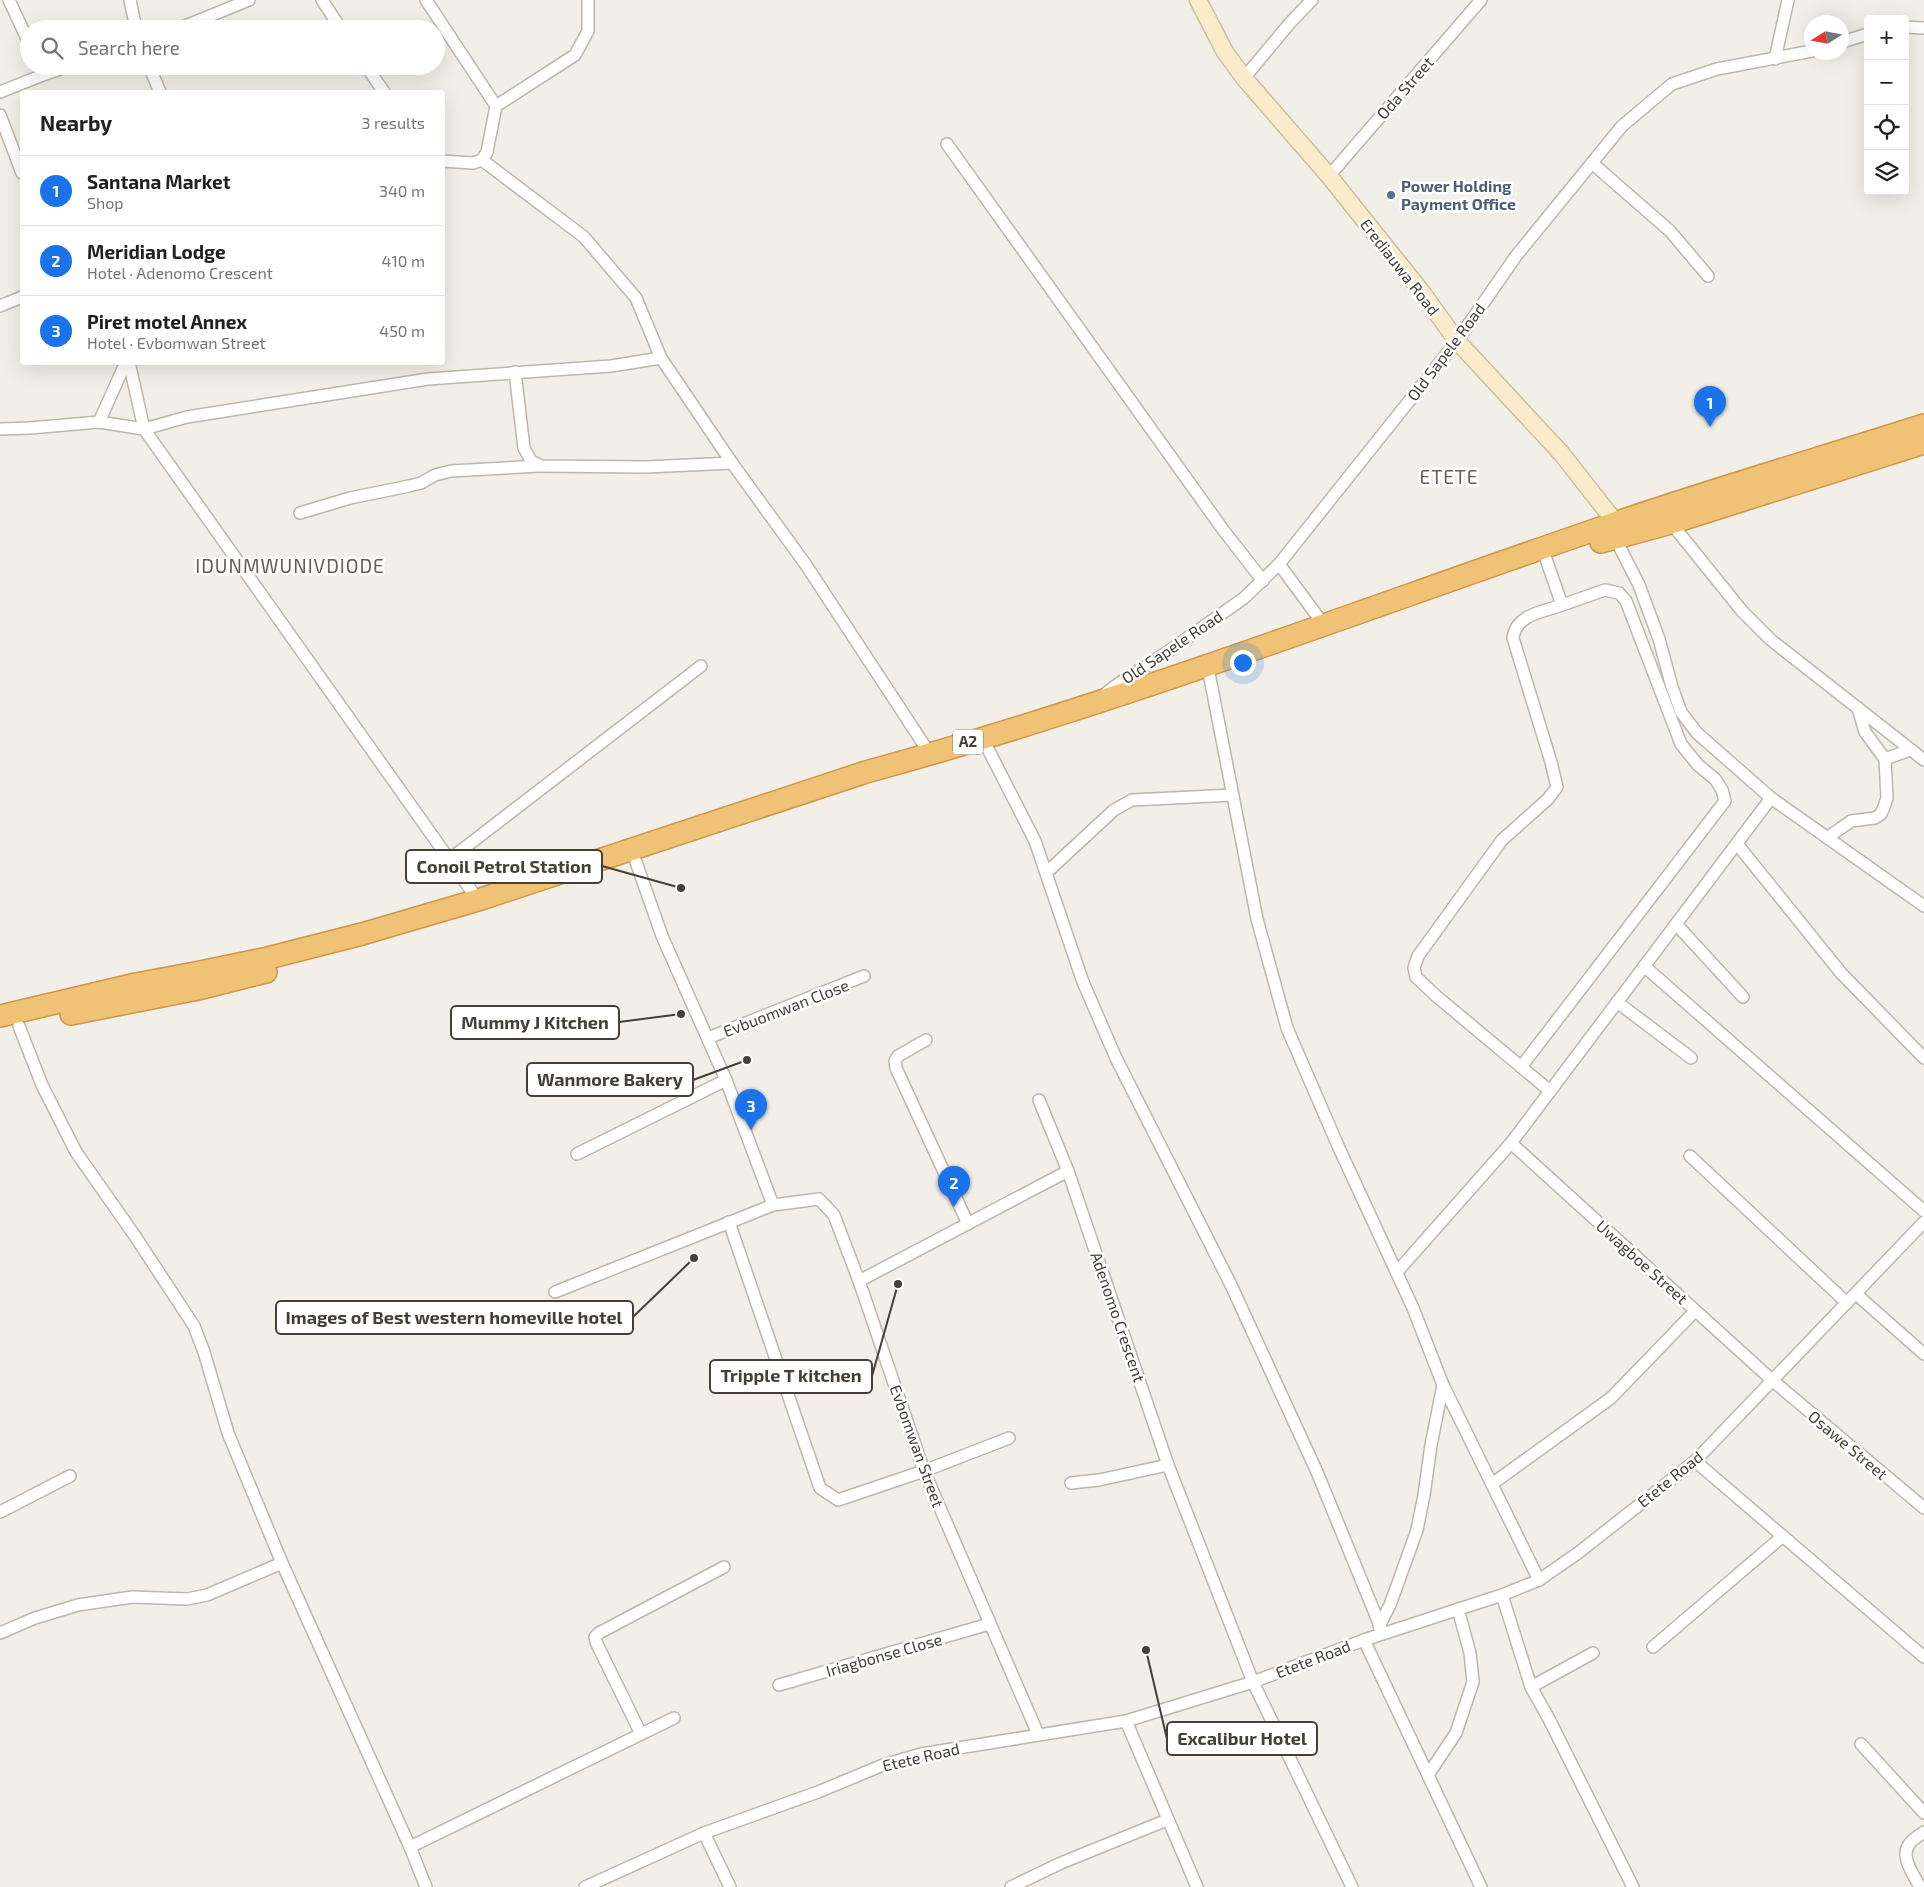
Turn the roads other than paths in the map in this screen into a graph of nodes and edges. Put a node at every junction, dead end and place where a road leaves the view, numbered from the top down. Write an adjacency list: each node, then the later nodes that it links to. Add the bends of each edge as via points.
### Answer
1 (9, 0): 15 (street)
2 (130, 0): 11 (street)
3 (249, 0): 12 (street)
4 (322, 0): 13 (street)
5 (426, 0): 14 (street)
6 (588, 0): 30 (street, via 588,31 575,55)
7 (1198, 0): 26 (street, Erediauwa Road, via 1225,52)
8 (1312, 0): 26 (street)
9 (1481, 0): 37 (street, Oda Street)
10 (1788, 0): 22 (street)
11 (134, 20)
12 (200, 20)
13 (335, 20)
14 (439, 20)
15 (20, 24)
16 (1909, 27): 17 (street)
17 (1924, 28)
18 (445, 29): 30 (street)
19 (1864, 35): 20 (street)
20 (1849, 40)
21 (1804, 52): 22 (street, Old Sapele Road)
22 (1775, 59): 35 (street, Old Sapele Road, via 1717,69 1672,84 1622,126)
23 (32, 75): 29 (street)
24 (152, 75): 27 (street)
25 (372, 75): 28 (street)
26 (1244, 78): 37 (street, Erediauwa Road)
27 (159, 90)
28 (383, 90)
29 (0, 92)
30 (496, 106): 33 (street, via 487,152)
31 (0, 115): 36 (street)
32 (947, 144): 58 (street)
33 (482, 160): 34 (street, via 473,163); 42 (street, via 584,237 636,298)
34 (445, 161)
35 (1592, 163): 38 (street, via 1670,231); 41 (street, Old Sapele Road, via 1516,256)
36 (20, 168)
37 (1329, 176): 41 (street, Erediauwa Road)
38 (1708, 276)
39 (20, 298): 40 (street)
40 (0, 306)
41 (1457, 341): 55 (street, Erediauwa Road, via 1561,453); 57 (street, Old Sapele Road)
42 (661, 358): 45 (street, via 611,366); 51 (street)
43 (126, 365): 46 (street)
44 (128, 365): 49 (street)
45 (515, 372): 49 (street, via 428,379 187,417); 52 (street, via 524,448 531,461)
46 (100, 422): 48 (street); 49 (street)
47 (1924, 425): 55 (highway, A2)
48 (0, 429)
49 (144, 429): 74 (street)
50 (1924, 443): 54 (highway, A2)
51 (732, 463): 52 (street, via 646,467); 67 (street, via 806,565)
52 (541, 466): 53 (street, via 451,471 415,485 350,498)
53 (300, 513)
54 (1671, 523): 55 (highway, A2); 64 (street, via 1742,611 1771,640)
55 (1616, 530): 56 (highway, A2); 60 (highway, A2); 71 (street, via 1659,639 1681,712 1697,733)
56 (1546, 559): 59 (street); 62 (highway, A2)
57 (1279, 564): 58 (street, Old Sapele Road); 60 (street)
58 (1263, 581): 63 (street, Old Sapele Road, via 1244,598)
59 (1562, 605): 91 (street, via 1521,620 1514,630 1557,787 1502,840 1418,956 1414,968 1416,977 1435,995); 91 (street, via 1605,590 1619,593 1626,601 1680,744 1715,779 1725,801)
60 (1324, 625): 63 (highway, A2)
61 (701, 666): 74 (street)
62 (1209, 673): 65 (highway, A2); 70 (street)
63 (1099, 700): 67 (highway, A2)
64 (1858, 708): 66 (street); 68 (street, via 1865,732)
65 (987, 746): 75 (highway, A2); 76 (street, via 1027,824)
66 (1910, 750): 68 (street); 69 (street)
67 (930, 754): 77 (highway, A2, via 866,772)
68 (1884, 759): 72 (street, via 1887,798 1881,814 1875,818 1851,821)
69 (1924, 760)
70 (1233, 795): 76 (street, via 1139,798 1124,803); 104 (street, via 1258,918 1287,1028)
71 (1771, 798): 72 (street); 73 (street)
72 (1827, 838): 78 (street)
73 (1737, 844): 79 (street); 90 (street, via 1841,973)
74 (450, 859): 77 (street)
75 (636, 862): 82 (highway, A2, via 371,947); 87 (street, via 662,936)
76 (1046, 873): 129 (street, via 1083,982 1116,1058 1231,1285 1317,1472)
77 (478, 900): 82 (highway, A2)
78 (1924, 906)
79 (1676, 924): 80 (street); 83 (street)
80 (1644, 966): 84 (street); 100 (street)
81 (864, 976): 87 (street, Evbuomwan Close)
82 (197, 981): 85 (highway, A2, via 136,984); 86 (highway, A2)
83 (1742, 997)
84 (1617, 1002): 89 (street); 93 (street)
85 (0, 1016)
86 (9, 1028): 123 (street, via 76,1152 136,1236 194,1326 228,1433)
87 (708, 1038): 92 (street)
88 (926, 1040): 103 (street, via 898,1056 896,1068)
89 (1691, 1058)
90 (1924, 1058)
91 (1521, 1067): 93 (street)
92 (726, 1080): 96 (street); 99 (street)
93 (1550, 1092): 95 (street)
94 (1040, 1100): 98 (street, Adenomo Crescent)
95 (1511, 1143): 104 (street); 109 (street, Uwagboe Street)
96 (577, 1154)
97 (1690, 1156): 108 (street)
98 (1068, 1172): 103 (street); 115 (street, Adenomo Crescent)
99 (773, 1205): 101 (street, Evbomwan Street); 105 (street, Evbomwan Street, via 819,1199 834,1215)
100 (1924, 1211)
101 (729, 1222): 106 (street, Evbomwan Street); 116 (street, via 820,1488 838,1500)
102 (1924, 1222): 107 (street, Etete Road)
103 (968, 1224): 105 (street)
104 (1396, 1272): 112 (street)
105 (859, 1281): 116 (street, Evbomwan Street)
106 (555, 1292)
107 (1856, 1294): 108 (street, Etete Road); 110 (street)
108 (1848, 1303): 111 (street, Etete Road)
109 (1696, 1311): 111 (street, Uwagboe Street); 119 (street, via 1611,1398)
110 (1924, 1354)
111 (1773, 1381): 114 (street, Etete Road); 120 (street, Osawe Street)
112 (1443, 1385): 119 (street); 129 (street, via 1417,1530)
113 (1009, 1438): 116 (street)
114 (1695, 1461): 122 (street); 125 (street, Etete Road)
115 (1168, 1465): 118 (street); 135 (street, Adenomo Crescent)
116 (924, 1471): 128 (street, Evbomwan Street)
117 (70, 1476): 121 (street)
118 (1070, 1483)
119 (1492, 1484): 125 (street)
120 (1924, 1508)
121 (0, 1512)
122 (1783, 1536): 132 (street); 134 (street)
123 (282, 1563): 130 (street, via 207,1595 187,1599 132,1597 78,1605 35,1618); 148 (street)
124 (724, 1568): 140 (street, via 595,1637)
125 (1539, 1580): 126 (street, Etete Road)
126 (1502, 1594): 127 (street, Etete Road); 137 (street)
127 (1458, 1609): 129 (street, Etete Road); 143 (street, via 1470,1653 1473,1682 1456,1733)
128 (989, 1624): 136 (street, Iriagbonse Close); 141 (street, Evbomwan Street)
129 (1381, 1630): 131 (street, Etete Road)
130 (0, 1634)
131 (1364, 1640): 135 (street, Etete Road); 143 (street)
132 (1653, 1647)
133 (1593, 1654): 137 (street)
134 (1924, 1657)
135 (1253, 1682): 139 (street, Etete Road); 154 (street, Adenomo Crescent)
136 (779, 1685)
137 (1530, 1687): 156 (street)
138 (674, 1718): 140 (street)
139 (1126, 1721): 141 (street, Etete Road); 145 (street)
140 (641, 1734): 148 (street)
141 (1038, 1734): 147 (street, Etete Road, via 920,1754)
142 (1861, 1744): 144 (street)
143 (1428, 1775): 155 (street)
144 (1924, 1813)
145 (1167, 1820): 152 (street); 153 (street)
146 (1924, 1832): 157 (street, via 1910,1842 1906,1852 1908,1864)
147 (704, 1833): 150 (street, Etete Road); 151 (street)
148 (410, 1847): 149 (street)
149 (426, 1887)
150 (584, 1887)
151 (730, 1887)
152 (1011, 1887)
153 (1197, 1887)
154 (1352, 1887)
155 (1481, 1887)
156 (1634, 1887)
157 (1920, 1887)

